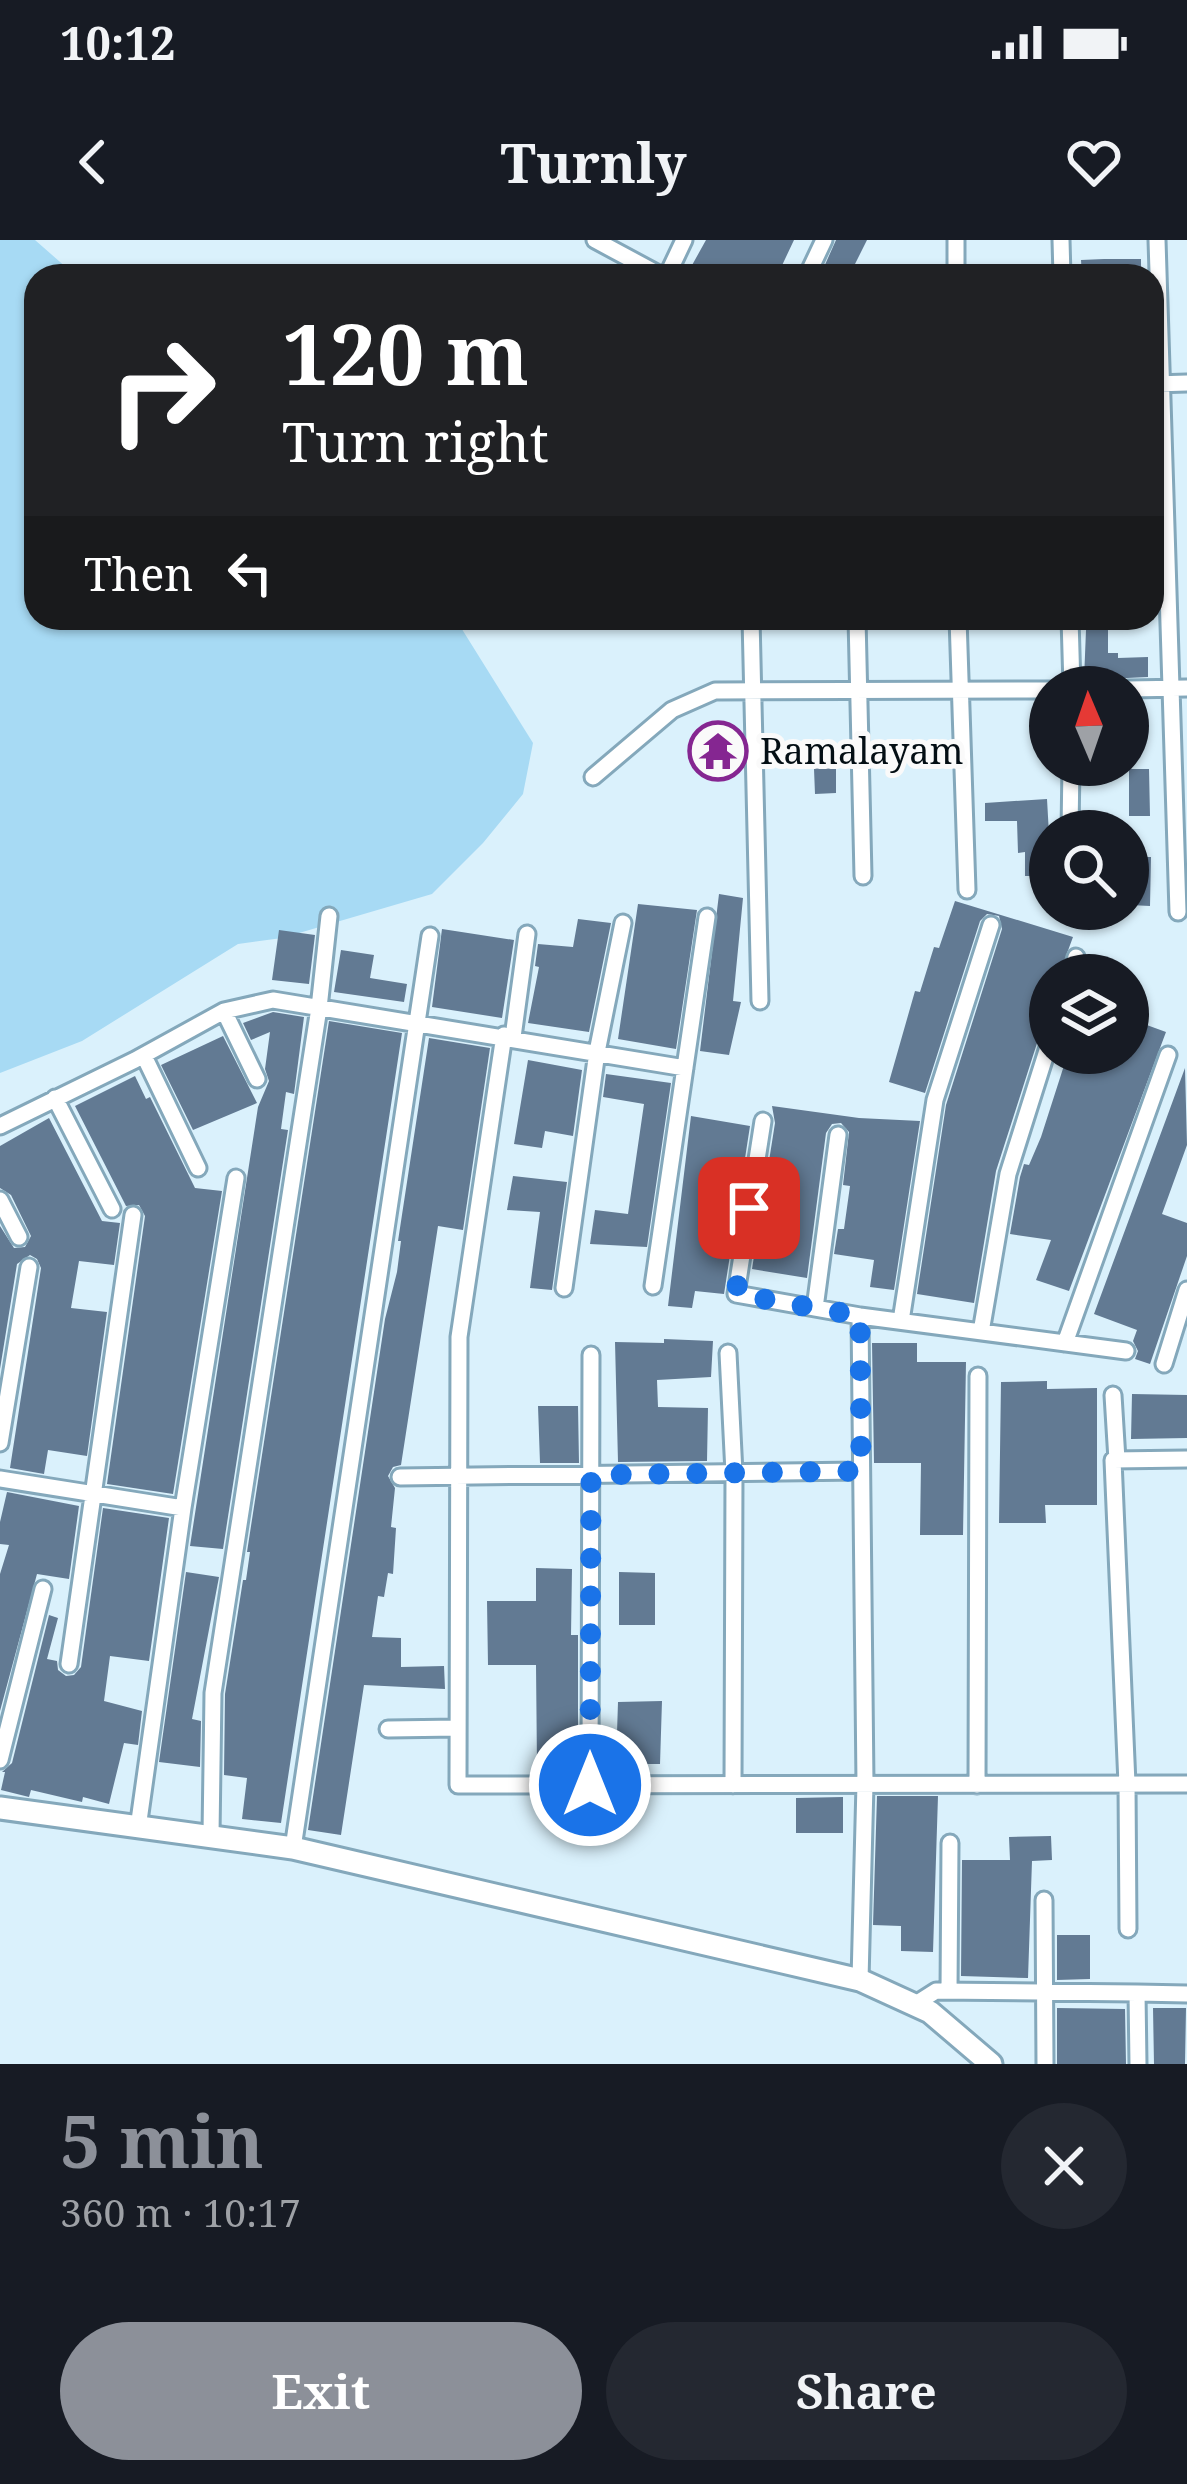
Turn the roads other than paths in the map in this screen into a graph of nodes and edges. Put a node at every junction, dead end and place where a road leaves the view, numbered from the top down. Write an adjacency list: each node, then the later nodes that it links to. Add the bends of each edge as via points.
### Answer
1 (596, 240): 2 (street)
2 (642, 264)
3 (1164, 477): 9 (street)
4 (751, 630): 13 (street)
5 (857, 630): 14 (street)
6 (958, 630): 11 (street)
7 (1070, 630): 8 (street)
8 (1071, 666)
9 (1180, 688): 10 (street); 18 (street)
10 (1149, 689)
11 (959, 690): 12 (street); 14 (street); 17 (street)
12 (1029, 690)
13 (753, 691): 14 (street); 15 (street, via 715,691 672,710); 25 (street)
14 (858, 691): 16 (street)
15 (593, 777)
16 (863, 876)
17 (967, 890)
18 (1178, 912)
19 (328, 916): 26 (street)
20 (707, 917): 33 (street)
21 (623, 923): 30 (street)
22 (991, 925): 52 (street, via 934,1100)
23 (527, 934): 29 (street)
24 (430, 936): 28 (street)
25 (760, 1001)
26 (319, 1008): 27 (street, via 273,1000); 28 (street); 85 (street, via 213,1693)
27 (224, 1011): 32 (street); 35 (street)
28 (420, 1022): 29 (street); 87 (street)
29 (509, 1036): 30 (street); 68 (street, via 459,1337)
30 (597, 1052): 33 (street); 48 (street)
31 (1168, 1055): 54 (street)
32 (144, 1056): 36 (street); 40 (street)
33 (685, 1068): 47 (street)
34 (1040, 1074): 53 (street, via 1008,1174)
35 (257, 1079)
36 (56, 1098): 38 (street); 43 (street)
37 (763, 1121): 50 (street, via 736,1294)
38 (0, 1126)
39 (838, 1135): 50 (street)
40 (198, 1168)
41 (236, 1178): 71 (street)
42 (0, 1200): 45 (street)
43 (112, 1210)
44 (133, 1215): 70 (street)
45 (20, 1237)
46 (29, 1267): 61 (street)
47 (653, 1286)
48 (564, 1288)
49 (1187, 1290): 58 (street)
50 (815, 1308): 51 (street)
51 (860, 1316): 52 (street); 64 (street)
52 (902, 1321): 53 (street)
53 (981, 1332): 54 (street)
54 (1065, 1343): 55 (street)
55 (1126, 1351)
56 (728, 1353): 65 (street)
57 (591, 1355): 66 (street)
58 (1164, 1364)
59 (978, 1376): 78 (street)
60 (1113, 1395): 62 (street)
61 (0, 1443)
62 (1117, 1460): 63 (street); 79 (street)
63 (1187, 1460)
64 (861, 1471): 65 (street); 77 (street)
65 (734, 1473): 66 (street); 82 (street)
66 (591, 1475): 68 (street); 81 (street)
67 (400, 1477): 68 (street)
68 (458, 1477): 75 (street)
69 (0, 1479): 70 (street)
70 (93, 1496): 71 (street); 73 (street)
71 (183, 1508): 84 (street)
72 (43, 1589): 76 (street)
73 (69, 1664)
74 (388, 1729): 75 (street)
75 (458, 1729): 81 (street, via 458,1785)
76 (0, 1760)
77 (865, 1784): 78 (street); 82 (street); 90 (street)
78 (977, 1784): 79 (street)
79 (1127, 1784): 80 (street); 89 (street)
80 (1187, 1784)
81 (590, 1785): 82 (street)
82 (733, 1785)
83 (0, 1808): 84 (street)
84 (138, 1828): 85 (street)
85 (211, 1835): 87 (street)
86 (950, 1844): 91 (street)
87 (292, 1848): 90 (street)
88 (1044, 1900): 92 (street)
89 (1128, 1929)
90 (860, 1980): 95 (street)
91 (949, 1991): 92 (street); 95 (street)
92 (1045, 1992): 93 (street); 97 (street)
93 (1138, 1993): 94 (street); 98 (street)
94 (1187, 1994)
95 (914, 2005): 96 (street)
96 (991, 2064)
97 (1045, 2064)
98 (1138, 2064)

